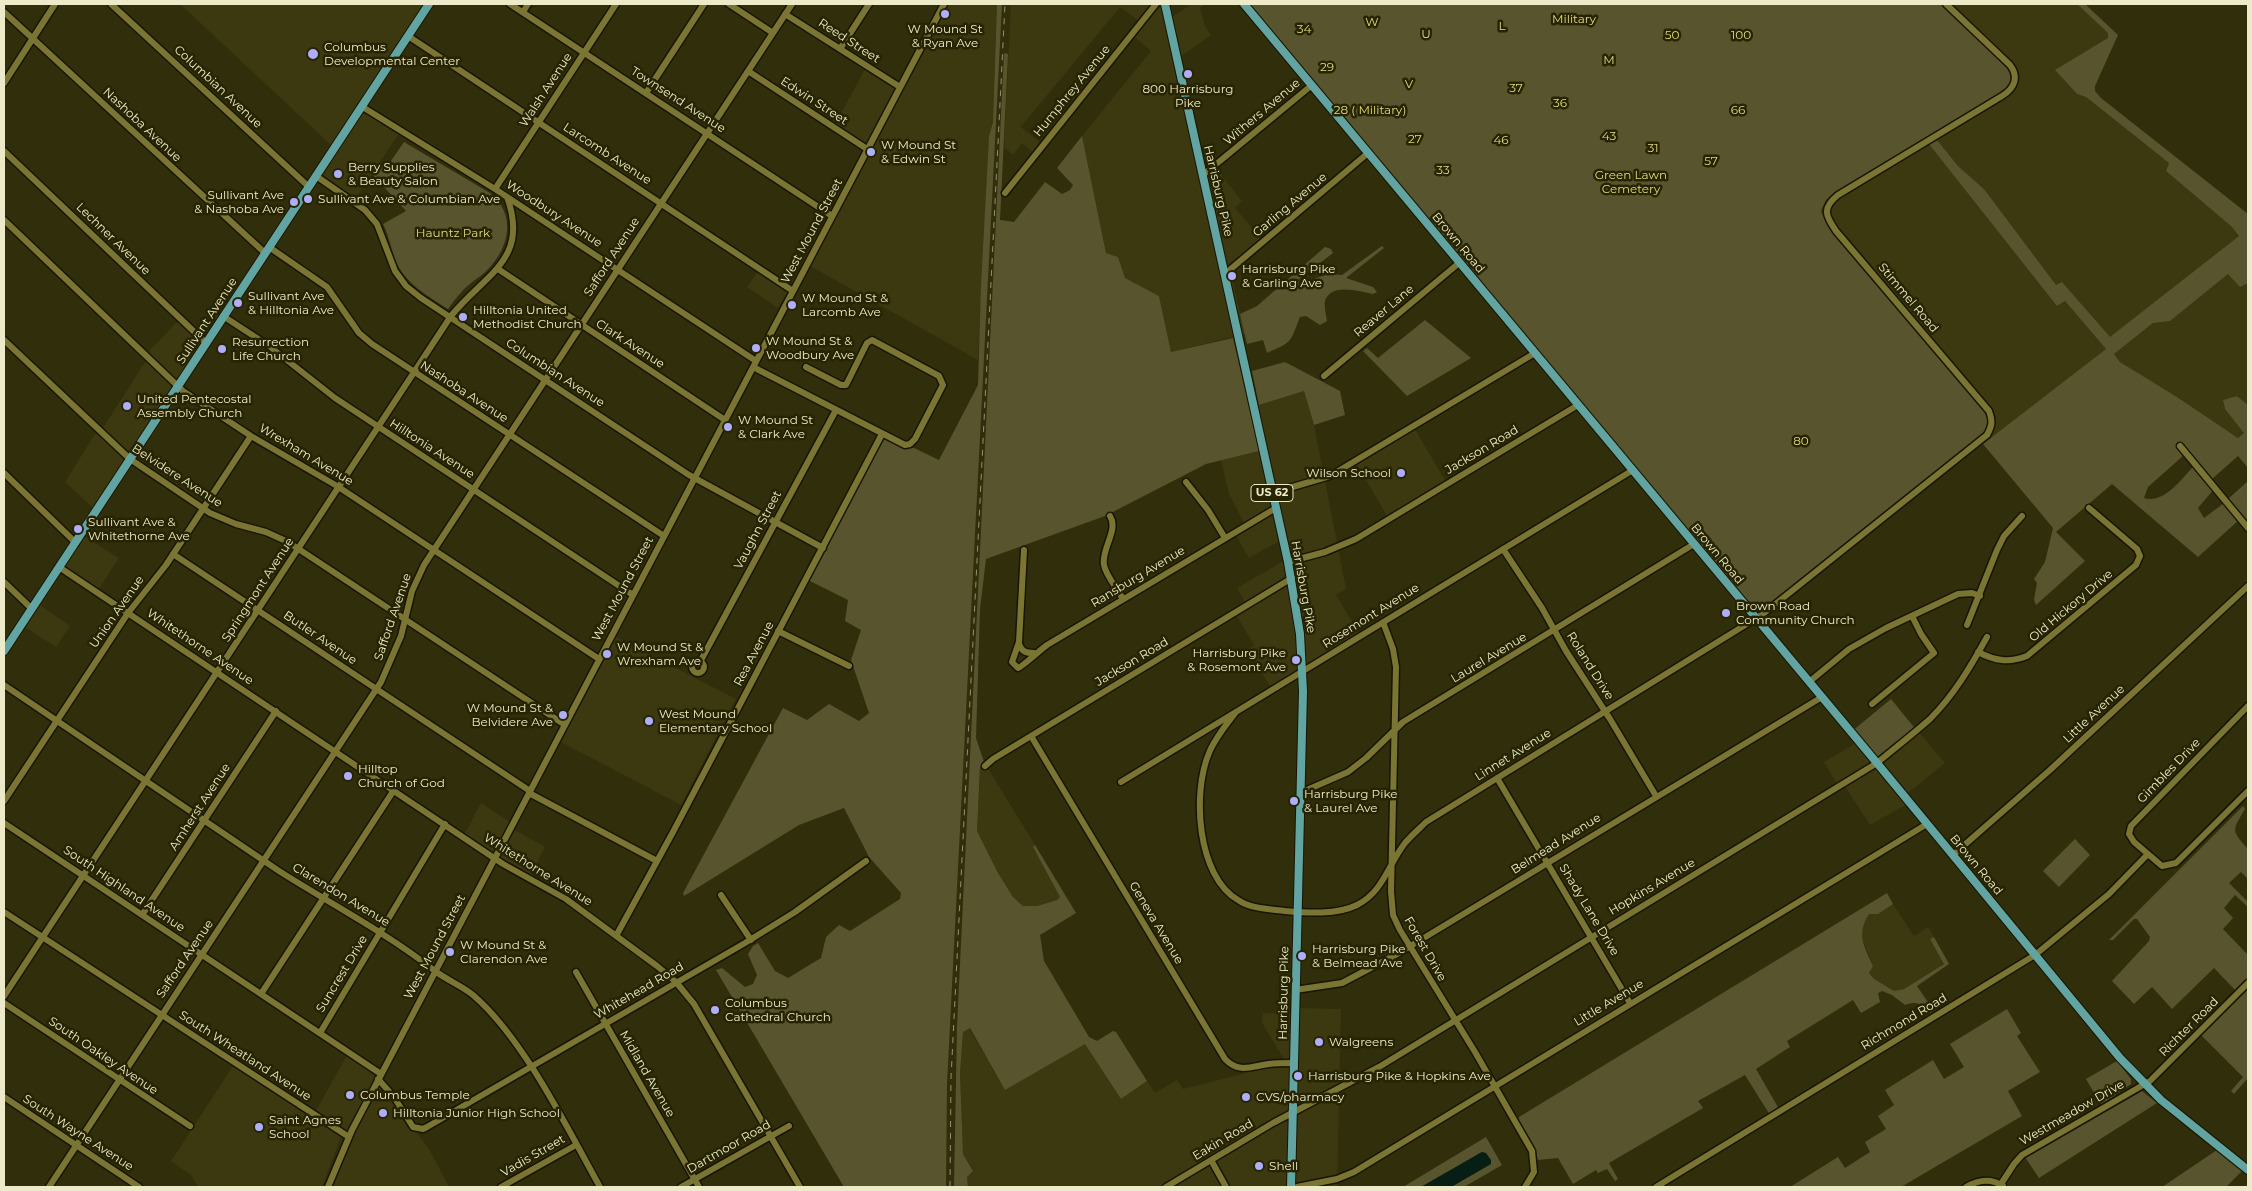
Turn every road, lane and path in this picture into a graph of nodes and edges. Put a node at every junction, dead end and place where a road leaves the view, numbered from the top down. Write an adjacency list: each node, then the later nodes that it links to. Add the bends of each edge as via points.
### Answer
1 (55, 4): 21 (street)
2 (111, 4): 37 (street, Columbian Avenue)
3 (429, 4): 20 (main road, Sullivant Avenue)
4 (510, 4): 17 (street, Townsend Avenue)
5 (528, 4): 17 (street)
6 (616, 4): 23 (street, Walsh Avenue)
7 (704, 4): 28 (street)
8 (729, 4): 19 (street)
9 (792, 4): 18 (street, Safford Avenue)
10 (869, 4): 22 (street)
11 (944, 4): 27 (street, West Mound Street)
12 (1156, 4): 39 (street, Humphrey Avenue)
13 (1165, 4): 35 (main road, Harrisburg Pike / US 62)
14 (1244, 4): 26 (main road, Brown Road)
15 (1946, 4): 107 (street, Stimmel Road, via 2015,71 2012,87 1838,195 1826,210 1836,231 1989,411 1991,428 1987,435)
16 (4, 12): 21 (street, Nashoba Avenue)
17 (523, 12): 23 (street, Townsend Avenue)
18 (785, 14): 19 (street, Safford Avenue); 22 (street, Reed Street)
19 (773, 33): 24 (street, Safford Avenue)
20 (408, 36): 29 (main road, Sullivant Avenue); 30 (street, Larcomb Avenue)
21 (32, 39): 25 (street); 44 (street, Nashoba Avenue)
22 (840, 49): 27 (street, Reed Street)
23 (584, 52): 28 (street, Townsend Avenue); 30 (street, Walsh Avenue)
24 (748, 71): 31 (street, Safford Avenue); 32 (street, Edwin Street)
25 (4, 83)
26 (1312, 85): 34 (main road, Brown Road); 35 (street, Withers Avenue)
27 (900, 87): 32 (street, West Mound Street)
28 (646, 93): 31 (street, Townsend Avenue)
29 (362, 106): 36 (main road, Sullivant Avenue); 38 (street, Woodbury Avenue)
30 (538, 122): 38 (street, Walsh Avenue); 41 (street, Larcomb Avenue)
31 (707, 133): 41 (street, Safford Avenue); 42 (street, Townsend Avenue)
32 (867, 149): 42 (street, West Mound Street)
33 (4, 151): 54 (street, Lechner Avenue)
34 (1368, 153): 45 (main road, Brown Road); 48 (street, Garling Avenue)
35 (1203, 175): 48 (main road, Harrisburg Pike / US 62)
36 (316, 176): 37 (main road, Sullivant Avenue); 51 (street, Columbian Avenue, via 365,210 377,224 395,271 406,286)
37 (309, 187): 44 (main road, Sullivant Avenue)
38 (495, 189): 40 (street, Woodbury Avenue)
39 (1005, 193)
40 (507, 197): 46 (street, Springmont Avenue, via 515,227 512,242); 47 (street, Woodbury Avenue)
41 (661, 204): 47 (street, Safford Avenue); 49 (street, Larcomb Avenue)
42 (832, 216): 49 (street, West Mound Street)
43 (4, 220): 61 (street, Wrexham Avenue)
44 (267, 250): 50 (main road, Sullivant Avenue); 58 (street, Nashoba Avenue, via 327,287 359,333)
45 (1460, 263): 55 (main road, Brown Road); 59 (street, Reaver Lane)
46 (498, 270): 51 (street, Springmont Avenue, via 478,286); 52 (street, Clark Avenue)
47 (617, 270): 52 (street, Safford Avenue); 56 (street, Woodbury Avenue)
48 (1226, 274): 77 (main road, Harrisburg Pike / US 62)
49 (793, 290): 56 (street, West Mound Street)
50 (224, 316): 54 (main road, Sullivant Avenue); 65 (street, Hilltonia Avenue)
51 (450, 317): 58 (street, Springmont Avenue); 60 (street, Columbian Avenue)
52 (581, 325): 60 (street, Safford Avenue); 64 (street, Clark Avenue)
53 (4, 340): 70 (street, Belvidere Avenue)
54 (206, 343): 61 (main road, Sullivant Avenue)
55 (1535, 353): 62 (main road, Brown Road); 77 (street, via 1330,476)
56 (755, 364): 63 (street, Woodbury Avenue); 64 (street, West Mound Street)
57 (806, 367): 66 (street, Woodbury Avenue, via 846,385 870,340 942,378 941,389 910,444 900,444)
58 (414, 372): 65 (street, Springmont Avenue); 67 (street, Nashoba Avenue)
59 (1324, 376)
60 (545, 380): 67 (street, Safford Avenue); 73 (street, Columbian Avenue)
61 (178, 387): 68 (street, Wrexham Avenue); 70 (main road, Sullivant Avenue)
62 (1578, 405): 71 (main road, Brown Road); 95 (street, Jackson Road, via 1356,539)
63 (836, 410): 66 (street, Woodbury Avenue); 83 (street, Vaughn Street)
64 (726, 420): 73 (street, West Mound Street)
65 (379, 428): 75 (street, Springmont Avenue); 76 (street, Hilltonia Avenue)
66 (882, 434): 90 (street, Rea Avenue)
67 (509, 435): 76 (street, Safford Avenue); 85 (street, Nashoba Avenue)
68 (251, 436): 75 (street, Wrexham Avenue); 78 (street, Union Avenue)
69 (2180, 446): 84 (street)
70 (130, 460): 78 (street, Belvidere Avenue); 87 (main road, Sullivant Avenue)
71 (1633, 470): 88 (main road, Brown Road); 91 (street, Rosemont Avenue)
72 (4, 474): 87 (street)
73 (694, 478): 83 (street, Columbian Avenue); 85 (street, West Mound Street)
74 (1186, 482): 86 (street)
75 (339, 487): 89 (street, Springmont Avenue); 92 (street, Wrexham Avenue)
76 (473, 490): 92 (street, Safford Avenue); 100 (street, Hilltonia Avenue)
77 (1272, 493): 79 (main road, Harrisburg Pike / US 62)
78 (204, 508): 89 (street, Belvidere Avenue); 94 (street, Union Avenue)
79 (1276, 508): 86 (street, Ransburg Avenue); 95 (main road, Harrisburg Pike / US 62)
80 (2089, 508): 116 (street, Old Hickory Drive, via 2137,549 2140,556 2136,565 2027,656 2005,661)
81 (1110, 516): 102 (street, via 1112,532 1104,554 1104,565)
82 (2022, 516): 101 (street, via 1996,550)
83 (776, 521): 90 (street, Columbian Avenue); 119 (street, Vaughn Street)
84 (2248, 528)
85 (664, 536): 100 (street, West Mound Street)
86 (1225, 538): 102 (street, Ransburg Avenue)
87 (76, 543): 96 (main road, Sullivant Avenue)
88 (1694, 544): 107 (main road, Brown Road); 112 (street, Laurel Avenue)
89 (298, 548): 104 (street, Springmont Avenue); 108 (street, Belvidere Avenue)
90 (823, 548): 111 (street, Rea Avenue)
91 (1503, 549): 109 (street, Rosemont Avenue); 112 (street, Roland Drive)
92 (433, 550): 108 (street, Safford Avenue, via 416,582); 118 (street, Wrexham Avenue)
93 (1024, 550): 114 (street)
94 (173, 554): 104 (street, Butler Avenue); 105 (street, Union Avenue)
95 (1288, 562): 97 (main road, Harrisburg Pike / US 62)
96 (59, 567): 103 (main road, Sullivant Avenue); 105 (street, Whitethorne Avenue)
97 (1292, 578): 122 (main road, Harrisburg Pike / US 62); 135 (street, Jackson Road)
98 (4, 582): 103 (street)
99 (2248, 586): 152 (street, Little Avenue, via 2050,770)
100 (633, 595): 118 (street, West Mound Street)
101 (1980, 596): 106 (street, via 1958,594); 110 (street)
102 (1123, 599): 117 (street, Ransburg Avenue)
103 (32, 609): 115 (main road, Sullivant Avenue)
104 (258, 610): 121 (street, Springmont Avenue); 125 (street, Butler Avenue)
105 (128, 613): 121 (street, Whitethorne Avenue); 132 (street, Union Avenue)
106 (1912, 616): 123 (street, via 1849,649); 127 (street, via 1934,653)
107 (1756, 618): 123 (main road, Brown Road); 129 (street, Linnet Avenue)
108 (405, 620): 125 (street, Safford Avenue, via 390,663); 133 (street, Belvidere Avenue)
109 (1383, 622): 122 (street, Rosemont Avenue); 134 (street, Forest Drive, via 1396,667)
110 (1967, 625)
111 (778, 631): 120 (street); 156 (street, Rea Avenue)
112 (1555, 631): 129 (street, Roland Drive); 134 (street, Laurel Avenue, via 1403,722)
113 (1987, 637): 116 (street, Hopkins Avenue)
114 (1019, 642): 117 (street, via 1026,653); 117 (street, Ransburg Avenue, via 1012,662 1015,667 1023,666)
115 (4, 651)
116 (1978, 652): 137 (street, Hopkins Avenue, via 1960,682 1930,718)
117 (1034, 653)
118 (599, 659): 133 (street, West Mound Street)
119 (700, 662)
120 (849, 666)
121 (216, 672): 130 (street, Whitethorne Avenue); 140 (street, Springmont Avenue)
122 (1303, 672): 131 (street, Rosemont Avenue); 145 (main road, Harrisburg Pike / US 62)
123 (1809, 682): 126 (main road, Brown Road)
124 (4, 685): 132 (street, Clarendon Avenue)
125 (376, 689): 136 (street, Safford Avenue); 144 (street, Butler Avenue)
126 (1822, 697): 137 (main road, Brown Road); 146 (street, Belmead Avenue)
127 (1872, 704)
128 (2248, 706): 153 (street, Gimbles Drive, via 2131,826 2129,834)
129 (1606, 711): 139 (street, Linnet Avenue); 146 (street, Roland Drive)
130 (276, 712): 136 (street, Whitethorne Avenue); 148 (street, Amherst Avenue)
131 (1236, 712): 141 (street, Rosemont Avenue); 164 (street, Linnet Avenue, via 1212,747 1204,769 1201,818 1207,858 1215,875 1238,901 1259,908)
132 (57, 720): 140 (street, Clarendon Avenue); 147 (street, Union Avenue)
133 (565, 725): 144 (street, West Mound Street)
134 (1394, 731): 145 (street, Laurel Avenue, via 1348,772); 159 (street, Forest Drive)
135 (1031, 736): 138 (street, Jackson Road); 187 (street, Geneva Avenue, via 1225,1059 1240,1069)
136 (335, 751): 142 (street, Whitethorne Avenue); 155 (street, Safford Avenue)
137 (1877, 763): 151 (main road, Brown Road); 169 (street, Hopkins Avenue)
138 (985, 766)
139 (1497, 778): 158 (street, Shady Lane Drive); 159 (street, Linnet Avenue, via 1426,822 1404,844)
140 (146, 779): 148 (street, Clarendon Avenue); 160 (street, Springmont Avenue)
141 (1121, 782)
142 (394, 790): 150 (street, Whitethorne Avenue); 162 (street)
143 (2248, 791): 153 (street, via 2176,863 2162,866)
144 (529, 792): 154 (street, West Mound Street); 156 (street, Butler Avenue)
145 (1300, 793): 164 (main road, Harrisburg Pike / US 62)
146 (1656, 796): 158 (street, Belmead Avenue)
147 (4, 801)
148 (205, 819): 155 (street, Clarendon Avenue); 165 (street, Amherst Avenue)
149 (4, 823): 160 (street, South Highland Avenue)
150 (445, 824): 154 (street, Whitethorne Avenue); 166 (street, Suncrest Drive)
151 (1927, 824): 152 (main road, Brown Road); 182 (street, Little Avenue)
152 (1953, 855): 173 (main road, Brown Road)
153 (2147, 855): 173 (street, Richmond Road, via 2109,894)
154 (495, 858): 167 (street, Whitethorne Avenue, via 566,899); 174 (street, West Mound Street)
155 (264, 860): 162 (street, Clarendon Avenue); 172 (street, Safford Avenue)
156 (657, 860): 167 (street, Rea Avenue)
157 (866, 861): 170 (street, Whitehead Road)
158 (1548, 863): 169 (street, Shady Lane Drive); 171 (street, Belmead Avenue)
159 (1392, 866): 164 (street, Linnet Avenue, via 1374,893 1356,906 1342,910); 171 (street, Forest Drive, via 1393,915)
160 (83, 876): 165 (street, South Highland Avenue); 168 (street, Springmont Avenue)
161 (721, 895): 170 (street)
162 (324, 899): 166 (street, Clarendon Avenue); 179 (street)
163 (4, 912): 168 (street, South Wheatland Avenue)
164 (1297, 912): 178 (main road, Harrisburg Pike / US 62)
165 (142, 914): 172 (street, South Highland Avenue)
166 (381, 932): 174 (street, Clarendon Avenue); 186 (street, Suncrest Drive)
167 (616, 936): 176 (street, Whitethorne Avenue)
168 (43, 937): 180 (street, Springmont Avenue); 183 (street, South Wheatland Avenue)
169 (1592, 937): 182 (street, Shady Lane Drive); 184 (street, Hopkins Avenue)
170 (751, 940): 176 (street, Whitehead Road)
171 (1410, 947): 178 (street, Belmead Avenue, via 1342,983); 184 (street, Forest Drive)
172 (202, 955): 179 (street, South Highland Avenue); 183 (street, Safford Avenue)
173 (2035, 956): 191 (main road, Brown Road); 219 (street, Richmond Road)
174 (435, 971): 188 (street, Clarendon Avenue, via 485,1007); 189 (street, West Mound Street)
175 (576, 972): 185 (street, Midland Avenue)
176 (676, 982): 185 (street, Whitehead Road); 198 (street, Whitethorne Avenue, via 694,1004)
177 (2248, 983): 191 (street, Richter Road)
178 (1295, 990): 187 (main road, Harrisburg Pike / US 62)
179 (260, 994): 186 (street, South Highland Avenue)
180 (4, 996)
181 (4, 1003): 190 (street, South Oakley Avenue)
182 (1630, 1003): 192 (street, Little Avenue)
183 (162, 1015): 190 (street, Safford Avenue); 199 (street, South Wheatland Avenue)
184 (1456, 1020): 192 (street, Forest Drive); 194 (street, Hopkins Avenue)
185 (605, 1024): 188 (street, Whitehead Road); 204 (street, Midland Avenue)
186 (320, 1033): 189 (street, South Highland Avenue)
187 (1293, 1063): 194 (main road, Harrisburg Pike / US 62)
188 (531, 1067): 197 (street, Whitehead Road, via 427,1127); 201 (street, Clarendon Avenue)
189 (380, 1076): 197 (street, South Highland Avenue, via 410,1124); 199 (street, West Mound Street)
190 (118, 1080): 195 (street, South Oakley Avenue); 200 (street, Safford Avenue)
191 (2144, 1085): 203 (main road, Brown Road); 205 (street, Westmeadow Drive, via 2022,1156)
192 (1494, 1086): 217 (street, Little Avenue, via 1354,1172 1337,1180); 218 (street, Forest Drive, via 1532,1151 1534,1172)
193 (4, 1098): 200 (street, South Wayne Avenue)
194 (1292, 1114): 202 (street, Eakin Road); 216 (main road, Harrisburg Pike / US 62)
195 (190, 1126)
196 (789, 1126): 198 (street, Dartmoor Road)
197 (417, 1129)
198 (770, 1136): 204 (street, Dartmoor Road); 213 (street, Whitethorne Avenue)
199 (348, 1137): 208 (street, West Mound Street)
200 (76, 1145): 206 (street, Safford Avenue); 207 (street, South Wayne Avenue)
201 (576, 1145): 209 (street, Vadis Street); 210 (street, Clarendon Avenue)
202 (1211, 1160): 214 (street, Eakin Road); 215 (street)
203 (2248, 1170)
204 (695, 1179): 211 (street, Dartmoor Road); 212 (street, Midland Avenue)
205 (2002, 1186): 220 (street, Westmeadow Drive, via 1983,1181)
206 (49, 1187)
207 (139, 1187)
208 (328, 1187)
209 (501, 1187)
210 (600, 1187)
211 (681, 1187)
212 (699, 1187)
213 (800, 1187)
214 (1166, 1187)
215 (1226, 1187)
216 (1291, 1187)
217 (1297, 1187)
218 (1525, 1187)
219 (1656, 1187)
220 (1966, 1187)

